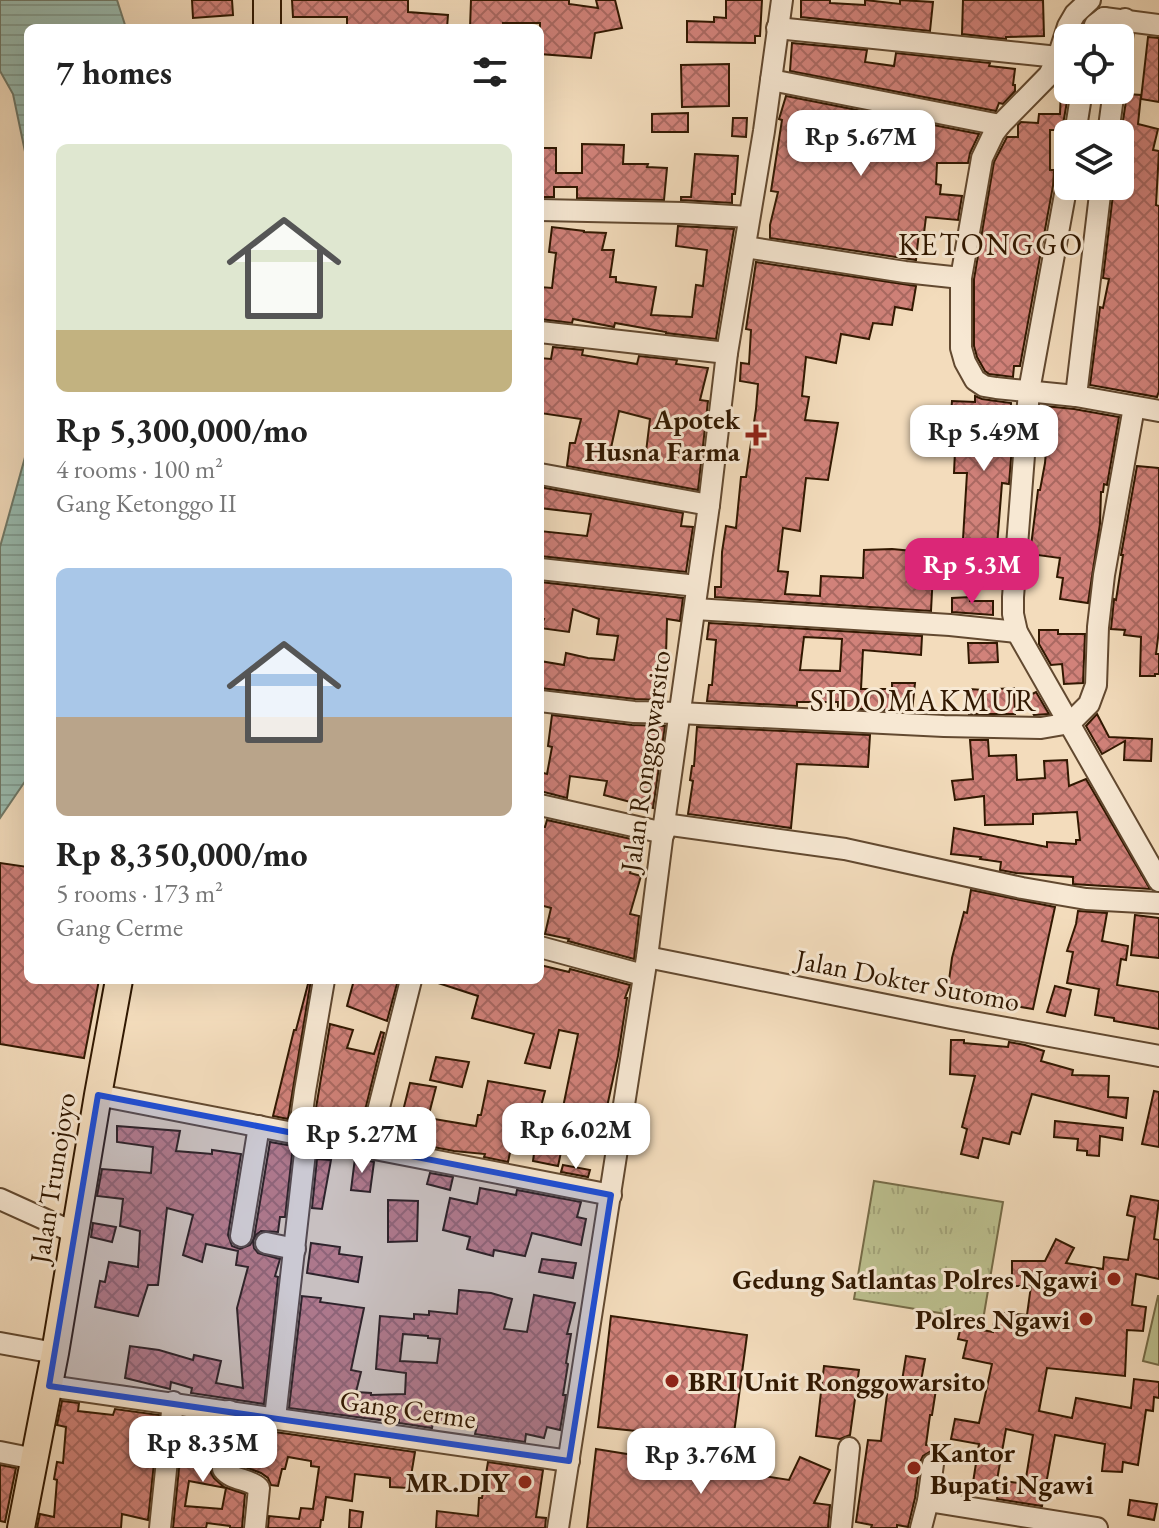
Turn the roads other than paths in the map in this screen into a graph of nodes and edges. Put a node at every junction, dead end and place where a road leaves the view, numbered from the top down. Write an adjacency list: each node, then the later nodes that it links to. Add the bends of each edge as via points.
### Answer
1 (267, 0): 5 (main road)
2 (782, 0): 9 (street, Jalan Ronggowarsito)
3 (1096, 6): 4 (street); 6 (street, via 1075,14)
4 (1125, 19): 7 (street); 8 (street)
5 (267, 24)
6 (1069, 24)
7 (1124, 24)
8 (1159, 25)
9 (777, 28): 10 (street); 12 (street, Jalan Ronggowarsito)
10 (1054, 57)
11 (1054, 65): 13 (street)
12 (771, 80): 13 (street); 17 (street, Jalan Ronggowarsito)
13 (1000, 125): 19 (street, via 982,158)
14 (1064, 200): 22 (street)
15 (1099, 200): 23 (street)
16 (544, 210): 17 (street)
17 (749, 217): 18 (street, Jalan Ronggowarsito)
18 (745, 247): 19 (street); 21 (street, Jalan Ronggowarsito)
19 (961, 278): 22 (street, via 961,348 969,372 984,386)
20 (544, 332): 21 (street)
21 (727, 353): 27 (street, Jalan Ronggowarsito)
22 (1029, 391): 23 (street); 31 (street, via 1013,597)
23 (1076, 396): 24 (street)
24 (1134, 407): 25 (street); 34 (street, via 1104,575 1096,685 1089,704)
25 (1159, 411)
26 (544, 475): 27 (street)
27 (709, 505): 29 (street, Jalan Ronggowarsito)
28 (544, 569): 29 (street)
29 (697, 586): 30 (street, Jalan Ronggowarsito)
30 (695, 609): 31 (street); 33 (street, Jalan Ronggowarsito)
31 (1017, 632): 34 (street)
32 (544, 701): 33 (street)
33 (679, 713): 34 (street, via 1008,728); 36 (street, Jalan Ronggowarsito)
34 (1070, 723): 37 (street)
35 (544, 806): 36 (street)
36 (664, 828): 38 (street, via 845,849 1086,899); 40 (street, Jalan Ronggowarsito)
37 (1159, 881)
38 (1159, 903)
39 (544, 948): 40 (street, Jalan Dokter Sutomo)
40 (645, 966): 44 (street, Jalan Dokter Sutomo); 49 (street, Jalan Ronggowarsito)
41 (118, 984): 45 (main road, Jalan Trunojoyo)
42 (323, 984): 47 (street)
43 (410, 984): 48 (street)
44 (1159, 1056)
45 (98, 1095): 46 (street); 51 (main road, Jalan Trunojoyo)
46 (259, 1126): 47 (street); 52 (street)
47 (303, 1134): 48 (street); 54 (street)
48 (369, 1147): 49 (street)
49 (611, 1195): 64 (street, Jalan Ronggowarsito)
50 (0, 1199): 51 (street)
51 (75, 1233): 56 (main road, Jalan Trunojoyo)
52 (241, 1236)
53 (266, 1243): 54 (street)
54 (295, 1249): 60 (street)
55 (0, 1343): 56 (street)
56 (55, 1353): 57 (main road, Jalan Trunojoyo)
57 (49, 1386): 58 (street, Gang Cerme); 63 (main road, Jalan Trunojoyo)
58 (173, 1402): 59 (street, Gang Cerme); 69 (street)
59 (229, 1411): 60 (street, Gang Cerme); 70 (street, via 223,1469 259,1488)
60 (275, 1418): 64 (street, Gang Cerme)
61 (849, 1448): 72 (street)
62 (0, 1452): 63 (street)
63 (35, 1459): 68 (main road, Jalan Trunojoyo)
64 (569, 1461): 71 (street, Jalan Ronggowarsito)
65 (933, 1464): 66 (street)
66 (928, 1501): 67 (street); 73 (street)
67 (1040, 1524): 74 (street)
68 (21, 1528)
69 (160, 1528)
70 (255, 1528)
71 (558, 1528)
72 (841, 1528)
73 (921, 1528)
74 (1097, 1528)

